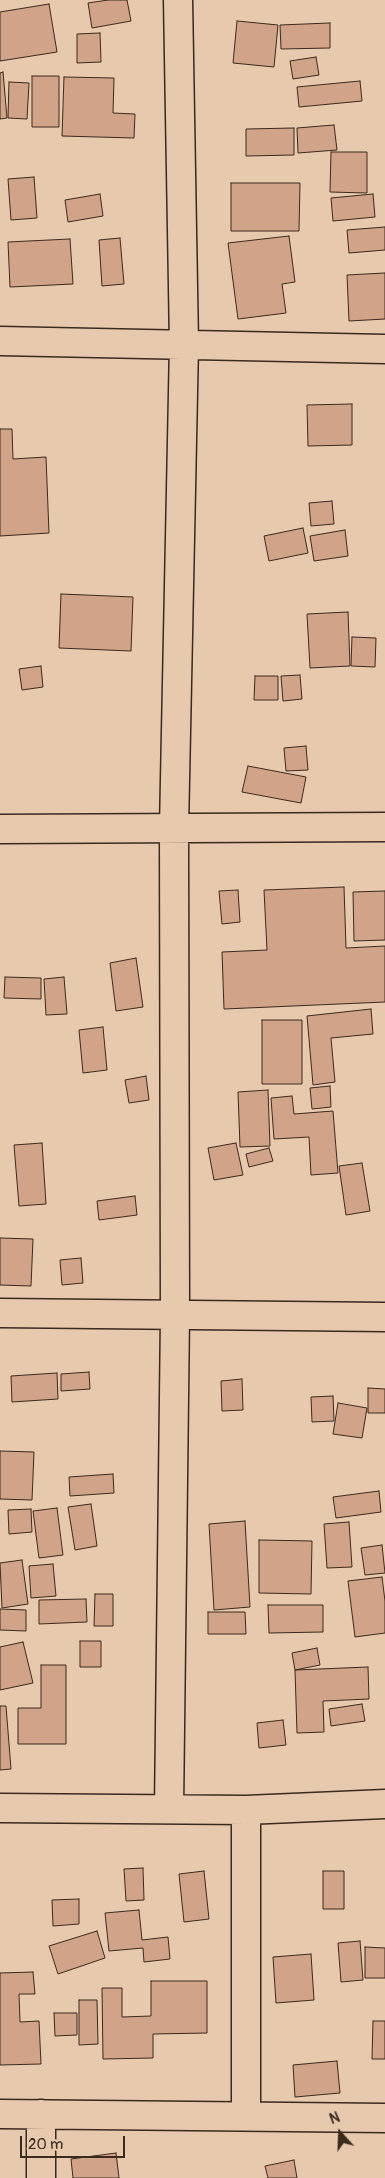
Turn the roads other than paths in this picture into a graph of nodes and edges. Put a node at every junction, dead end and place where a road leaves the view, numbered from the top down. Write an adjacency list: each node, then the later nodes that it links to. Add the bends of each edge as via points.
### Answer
1 (178, 0): 3 (street)
2 (0, 341): 3 (street)
3 (184, 344): 4 (street); 6 (street)
4 (385, 349)
5 (385, 827): 6 (street)
6 (174, 828): 7 (street); 9 (street)
7 (0, 829)
8 (0, 1313): 9 (street)
9 (175, 1315): 10 (street); 13 (street)
10 (385, 1318)
11 (385, 1804): 14 (street)
12 (0, 1808): 13 (street)
13 (169, 1809): 14 (street)
14 (246, 1810): 17 (street)
15 (0, 2114): 16 (street)
16 (41, 2114): 17 (street); 19 (street)
17 (246, 2116): 18 (street)
18 (385, 2118)
19 (42, 2178)

